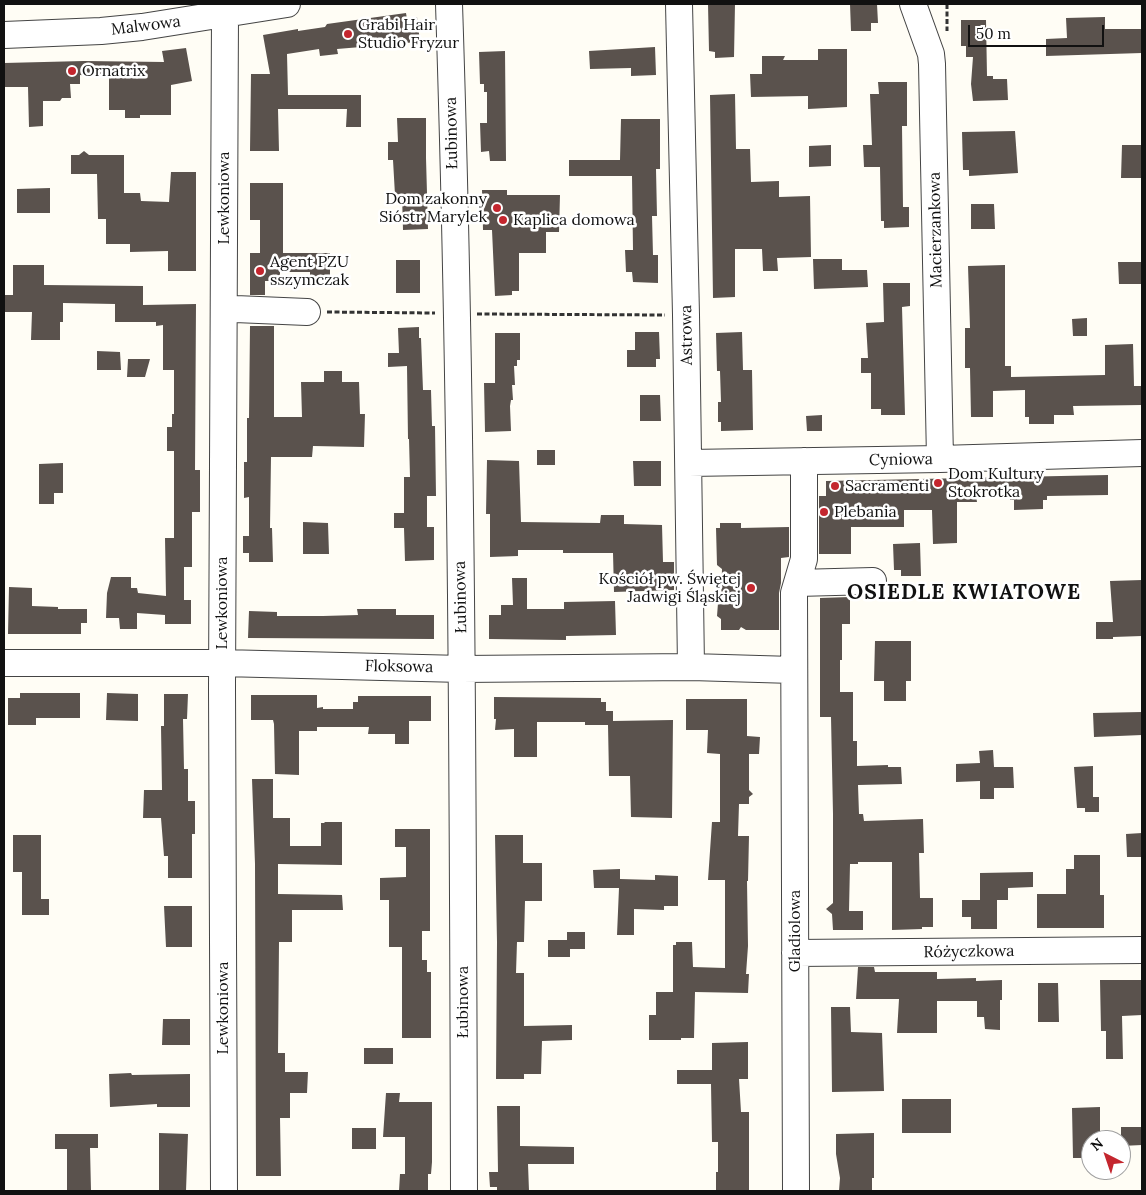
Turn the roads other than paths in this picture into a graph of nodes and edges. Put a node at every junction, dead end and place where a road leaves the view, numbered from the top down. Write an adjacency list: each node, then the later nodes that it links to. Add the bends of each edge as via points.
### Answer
1 (287, 4): 5 (street, Malwowa)
2 (449, 4): 18 (street, Łubinowa, via 469,314)
3 (679, 4): 12 (street, Astrowa)
4 (914, 4): 10 (street, Macierzankowa, via 932,64)
5 (224, 15): 6 (street, Malwowa, via 101,31); 16 (street, Lewkoniowa)
6 (4, 35)
7 (235, 309): 8 (street)
8 (307, 312)
9 (1142, 453): 10 (street, Cyniowa)
10 (940, 459): 11 (street, Cyniowa)
11 (804, 461): 12 (street, Cyniowa); 14 (street, Gladiolowa, via 804,559)
12 (689, 463): 17 (street, Astrowa)
13 (873, 581): 14 (street)
14 (797, 583): 19 (street, Gladiolowa, via 794,593)
15 (4, 663): 16 (street, Floksowa)
16 (222, 663): 18 (street, Floksowa); 22 (street, Lewkoniowa)
17 (691, 667): 18 (street, Floksowa); 19 (street, Floksowa)
18 (462, 669): 23 (street, Łubinowa)
19 (793, 670): 21 (street, Gladiolowa)
20 (1142, 950): 21 (street, Różyczkowa)
21 (795, 953): 24 (street, Gladiolowa)
22 (224, 1191)
23 (464, 1191)
24 (796, 1191)

